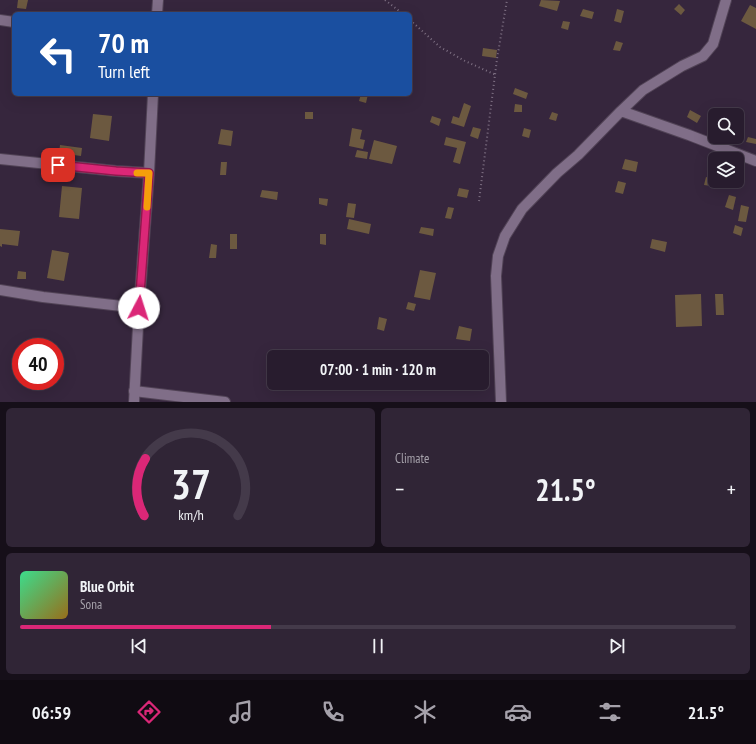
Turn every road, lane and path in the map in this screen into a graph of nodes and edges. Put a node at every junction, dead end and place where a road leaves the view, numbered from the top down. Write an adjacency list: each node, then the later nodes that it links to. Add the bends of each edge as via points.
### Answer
1 (158, 0): 5 (street)
2 (385, 0): 6 (path)
3 (507, 0): 10 (path)
4 (726, 0): 12 (street, via 713,44 703,56 643,90)
5 (157, 12)
6 (400, 12)
7 (0, 20): 8 (street)
8 (12, 22)
9 (412, 22): 10 (path, via 440,47 465,62)
10 (496, 75): 16 (path)
11 (153, 96): 15 (street)
12 (620, 111): 14 (street); 22 (street, via 595,139 522,209 505,236 498,256 496,276)
13 (0, 158): 15 (street)
14 (756, 161)
15 (149, 173): 18 (street)
16 (480, 201)
17 (0, 290): 18 (street)
18 (139, 308): 19 (street)
19 (134, 390): 20 (street); 21 (street)
20 (134, 402)
21 (225, 402)
22 (501, 402)

